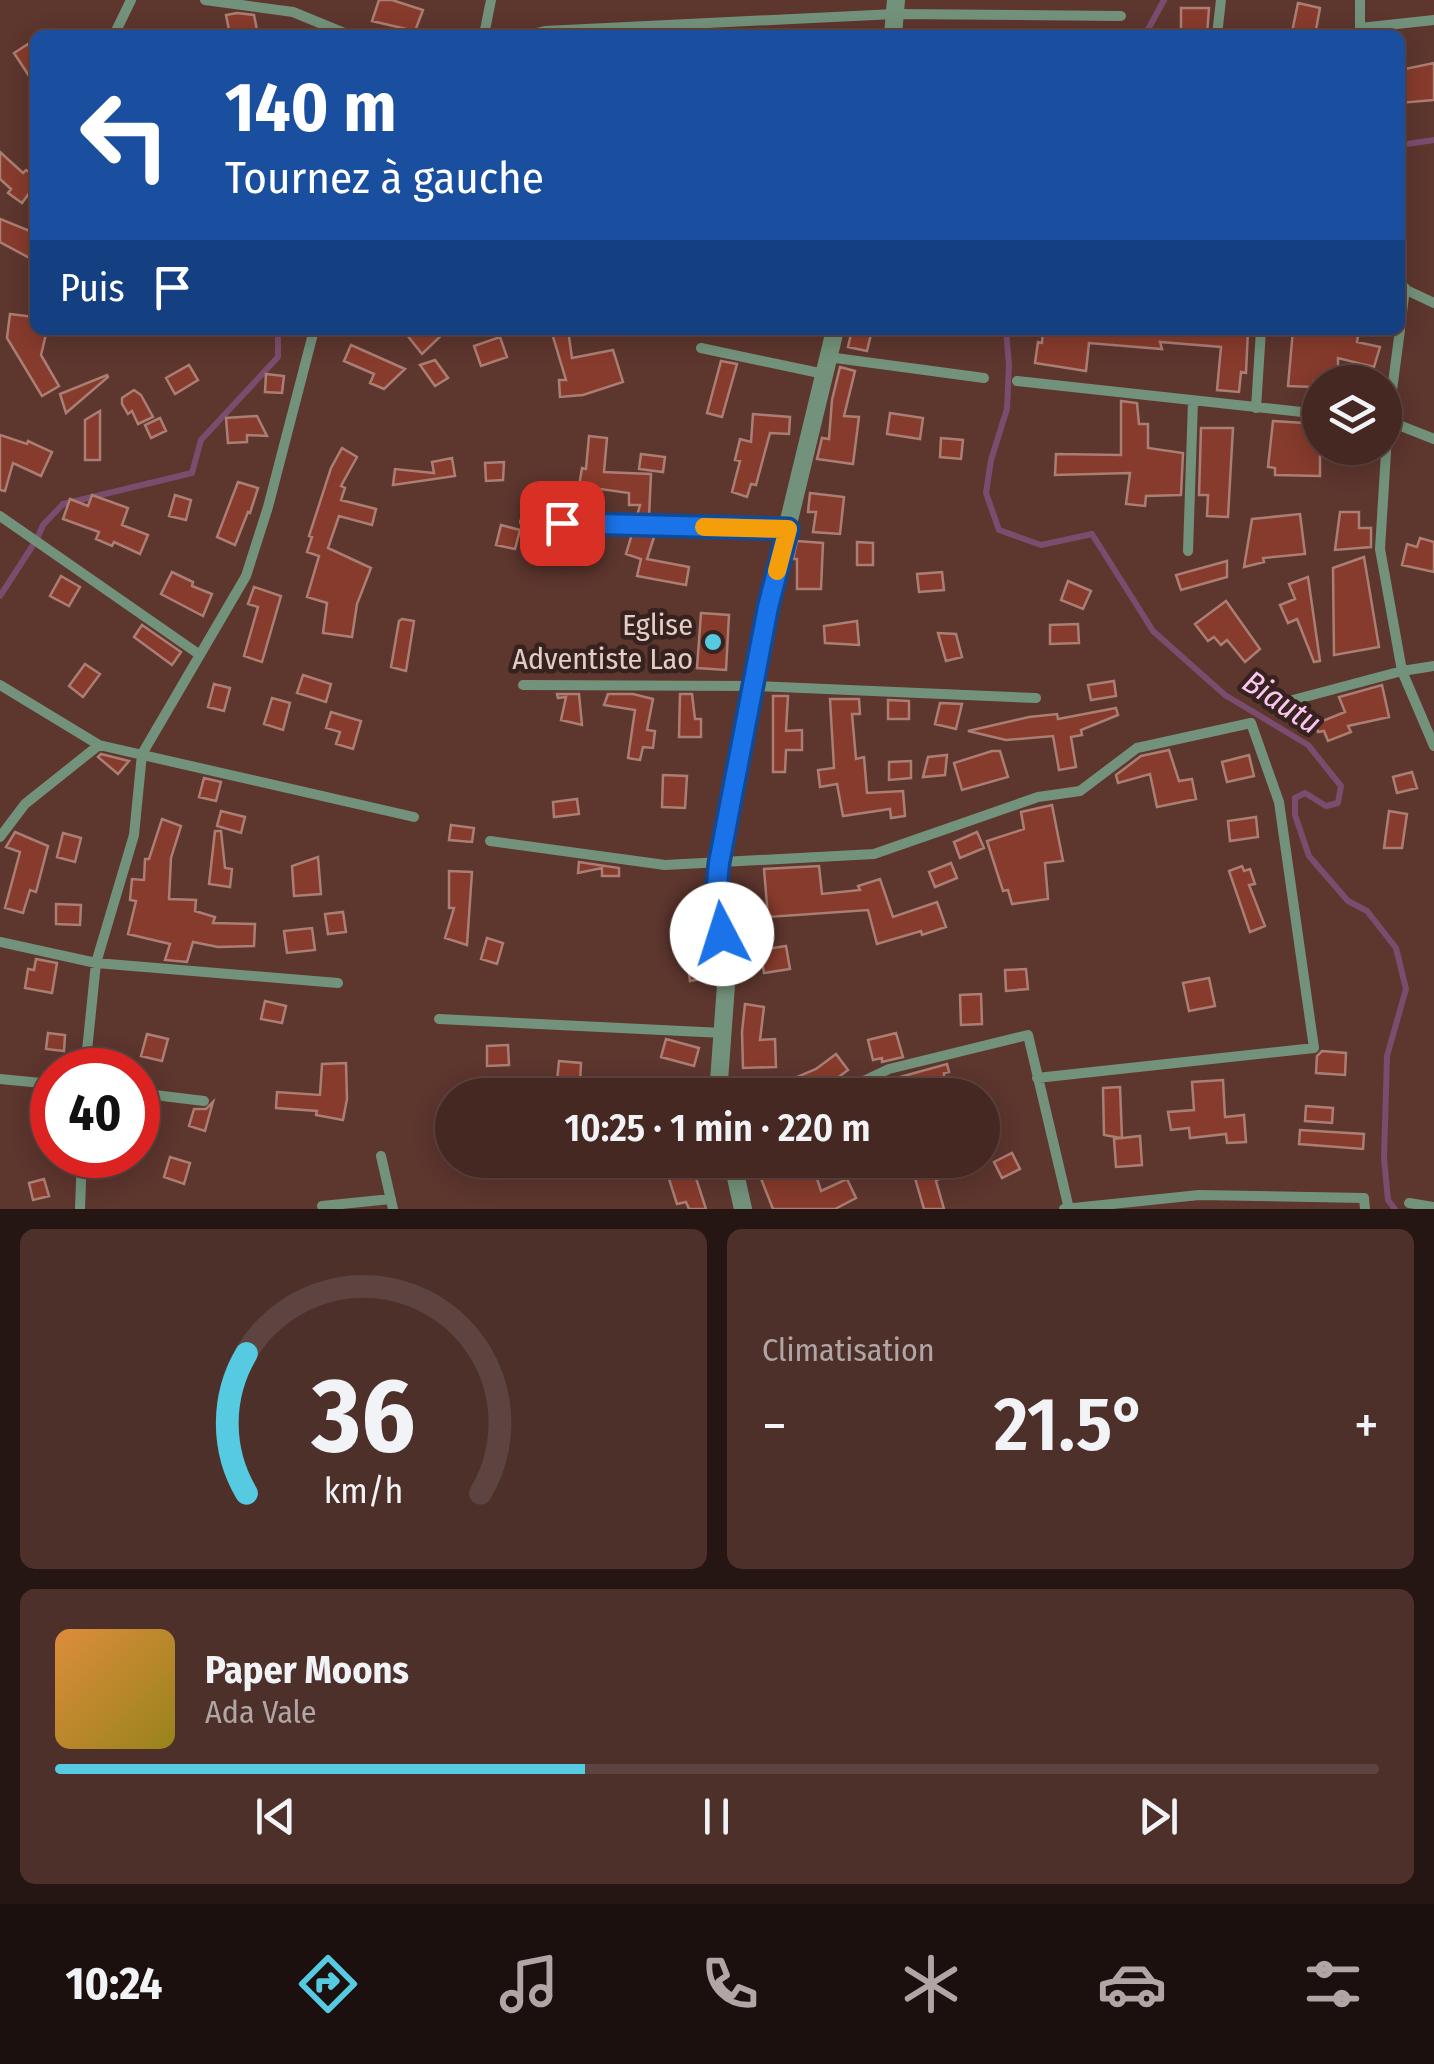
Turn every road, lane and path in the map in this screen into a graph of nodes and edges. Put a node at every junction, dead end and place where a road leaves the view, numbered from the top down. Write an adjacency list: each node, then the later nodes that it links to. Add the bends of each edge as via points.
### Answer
1 (131, 0): 9 (street)
2 (205, 0): 10 (street, via 293,12)
3 (491, 0): 11 (street)
4 (1220, 0): 13 (street)
5 (1360, 0): 14 (street)
6 (895, 7): 7 (street); 12 (street)
7 (1121, 16)
8 (1434, 20): 15 (street)
9 (116, 30)
10 (338, 30)
11 (485, 30)
12 (560, 30)
13 (1218, 30)
14 (1360, 30)
15 (1372, 30)
16 (1405, 288): 17 (street)
17 (1434, 303)
18 (313, 335): 37 (street, via 246,576)
19 (834, 335): 23 (street)
20 (1261, 335): 28 (street)
21 (1399, 335): 24 (street)
22 (701, 348): 23 (street)
23 (826, 365): 25 (street); 35 (street)
24 (1395, 365)
25 (984, 378)
26 (1018, 381): 27 (street)
27 (1193, 401): 28 (street); 36 (street)
28 (1256, 408): 29 (street)
29 (1302, 412)
30 (1402, 426): 31 (street)
31 (1434, 439)
32 (1384, 465): 39 (street, via 1380,549)
33 (0, 516): 37 (street)
34 (524, 522): 35 (street)
35 (788, 529): 42 (street)
36 (1188, 551)
37 (200, 655): 47 (street)
38 (1434, 666): 39 (street)
39 (1402, 671): 44 (street); 46 (street)
40 (0, 685): 45 (street)
41 (523, 685): 42 (street)
42 (754, 686): 43 (street); 51 (street)
43 (1036, 698)
44 (1271, 706)
45 (99, 744): 47 (street); 49 (street, via 26,804)
46 (1434, 746)
47 (142, 754): 48 (street); 53 (street, via 134,834)
48 (414, 817)
49 (0, 837)
50 (490, 841): 51 (street, via 664,865)
51 (719, 863): 56 (street, via 716,896 727,971); 60 (street, via 874,854 1038,797 1080,791 1136,748 1252,723 1279,802 1314,1048)
52 (0, 942): 53 (street)
53 (96, 963): 54 (street); 57 (street)
54 (338, 982)
55 (439, 1019): 56 (street)
56 (723, 1033): 58 (street)
57 (87, 1048)
58 (719, 1078)
59 (872, 1078): 60 (street, via 1028,1035)
60 (1038, 1078): 74 (street)
61 (0, 1079): 62 (street)
62 (30, 1082)
63 (160, 1096): 64 (street)
64 (204, 1101)
65 (382, 1156): 69 (street)
66 (81, 1178): 72 (street)
67 (736, 1178): 73 (street)
68 (1409, 1203): 71 (street)
69 (392, 1204): 70 (street)
70 (322, 1206)
71 (1434, 1207)
72 (80, 1209)
73 (743, 1209)
74 (1067, 1209): 75 (street, via 1199,1195 1364,1198)
75 (1365, 1209)

